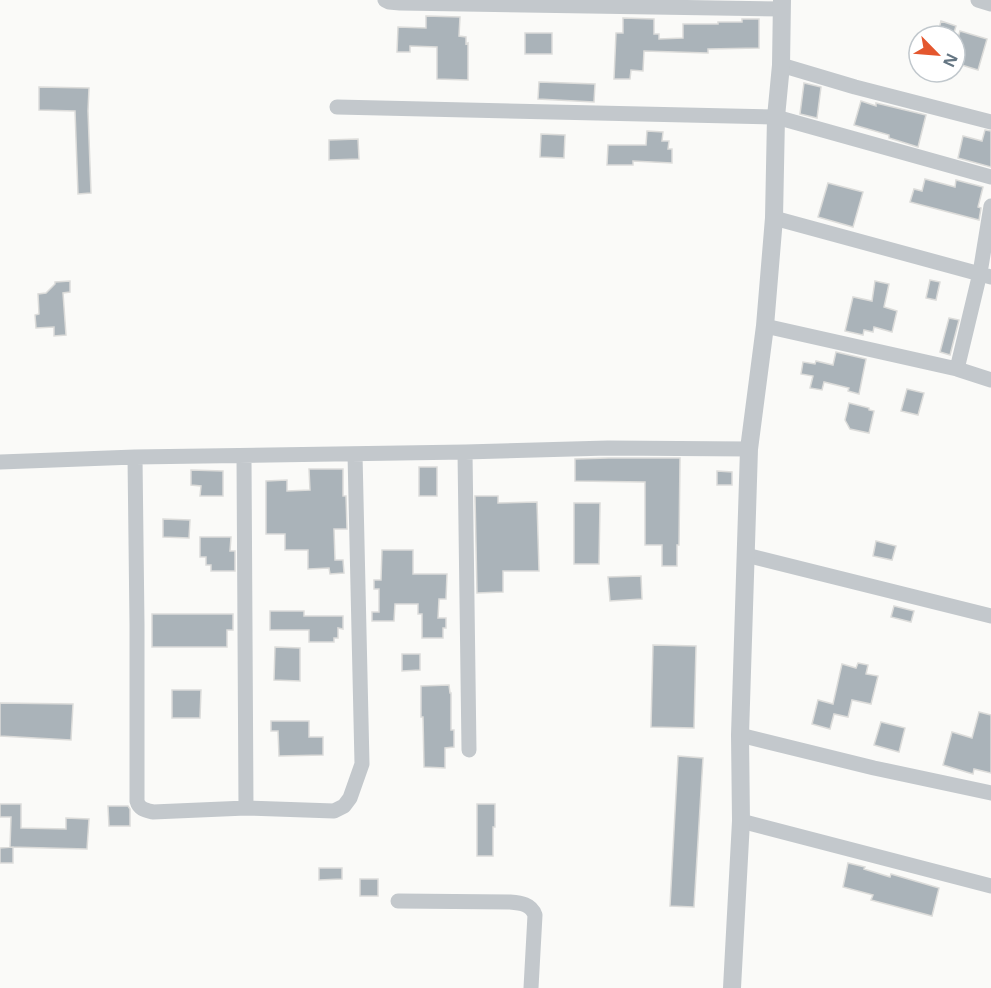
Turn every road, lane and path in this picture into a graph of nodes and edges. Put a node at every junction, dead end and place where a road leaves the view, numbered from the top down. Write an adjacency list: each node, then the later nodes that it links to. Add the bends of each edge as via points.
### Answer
1 (385, 0): 4 (street)
2 (978, 0): 3 (street)
3 (991, 4)
4 (782, 5): 5 (street)
5 (781, 65): 7 (street); 8 (street)
6 (337, 107): 7 (street)
7 (776, 117): 9 (street); 11 (street)
8 (991, 122)
9 (991, 177)
10 (991, 206): 12 (street)
11 (774, 218): 12 (street); 13 (street)
12 (985, 275): 14 (street)
13 (765, 326): 14 (street); 16 (street)
14 (957, 369): 15 (street)
15 (991, 380)
16 (749, 449): 17 (street); 22 (street)
17 (465, 453): 18 (street); 25 (street)
18 (355, 454): 19 (street); 27 (street, via 362,764 350,798 334,811)
19 (244, 456): 20 (street); 27 (street)
20 (135, 458): 21 (street); 27 (street, via 138,805 153,812)
21 (0, 462)
22 (746, 555): 23 (street); 24 (street)
23 (991, 616)
24 (740, 735): 26 (street); 28 (street)
25 (469, 750)
26 (991, 793)
27 (246, 808)
28 (741, 821): 29 (street); 32 (street)
29 (991, 886)
30 (398, 901): 31 (street, via 510,902 528,906 535,915)
31 (531, 988)
32 (732, 988)

